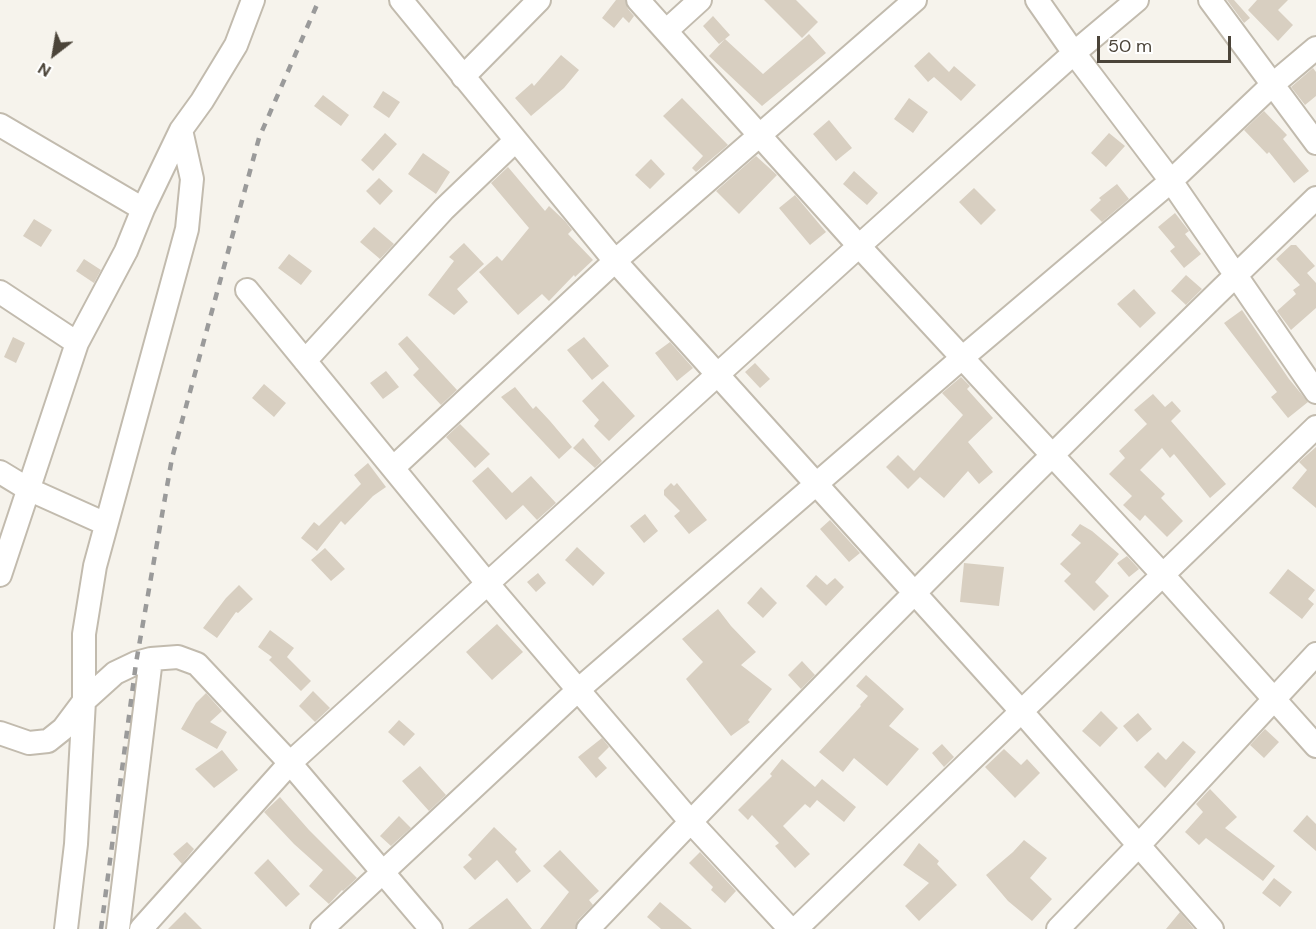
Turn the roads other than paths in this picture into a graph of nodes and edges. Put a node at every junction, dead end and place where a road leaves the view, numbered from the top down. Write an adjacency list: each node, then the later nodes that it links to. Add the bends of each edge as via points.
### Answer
1 (253, 0): 16 (street, via 236,45)
2 (401, 0): 13 (street)
3 (538, 0): 13 (street)
4 (639, 0): 10 (street)
5 (700, 0): 10 (street)
6 (915, 0): 17 (street)
7 (1037, 0): 12 (street)
8 (1137, 0): 12 (street)
9 (1210, 0): 14 (street)
10 (666, 30): 17 (street)
11 (1316, 48): 14 (street)
12 (1074, 53): 20 (street); 23 (street)
13 (463, 77): 18 (street)
14 (1272, 85): 19 (street); 20 (street)
15 (0, 125): 22 (street)
16 (181, 130): 22 (street); 39 (street, via 192,179 187,229)
17 (761, 135): 23 (street); 24 (street)
18 (516, 141): 24 (street); 30 (street, via 444,209)
19 (1316, 143)
20 (1171, 181): 25 (street); 29 (street)
21 (1316, 198): 25 (street)
22 (143, 209): 28 (street, via 126,251)
23 (859, 246): 29 (street); 31 (street)
24 (615, 261): 31 (street); 35 (street)
25 (1237, 274): 32 (street); 34 (street)
26 (247, 290): 30 (street)
27 (0, 292): 28 (street)
28 (77, 344): 38 (street)
29 (962, 357): 34 (street); 37 (street)
30 (305, 361): 35 (street)
31 (716, 375): 37 (street); 42 (street)
32 (1316, 392)
33 (1316, 427): 41 (street)
34 (1051, 456): 41 (street); 43 (street)
35 (393, 468): 42 (street)
36 (0, 472): 38 (street)
37 (815, 484): 43 (street); 46 (street)
38 (28, 489): 39 (street); 40 (street)
39 (106, 524): 48 (street, via 94,566 84,634)
40 (0, 575)
41 (1163, 575): 47 (street); 49 (street)
42 (487, 583): 46 (street); 52 (street)
43 (914, 594): 49 (street); 53 (street)
44 (1316, 654): 47 (street)
45 (152, 659): 48 (street, via 115,673); 52 (street, via 177,657 197,664); 56 (street)
46 (578, 690): 53 (street); 55 (street)
47 (1273, 699): 51 (street); 54 (street)
48 (84, 701): 50 (street, via 63,729 48,741 29,743); 57 (street, via 76,844)
49 (1022, 712): 54 (street); 63 (street)
50 (0, 733)
51 (1316, 746)
52 (290, 763): 55 (street); 58 (street)
53 (690, 821): 61 (street); 62 (street)
54 (1139, 845): 64 (street); 65 (street)
55 (383, 871): 59 (street); 60 (street)
56 (119, 928)
57 (66, 929)
58 (141, 929)
59 (322, 929)
60 (431, 929)
61 (588, 929)
62 (790, 929)
63 (796, 929)
64 (1058, 929)
65 (1212, 929)

